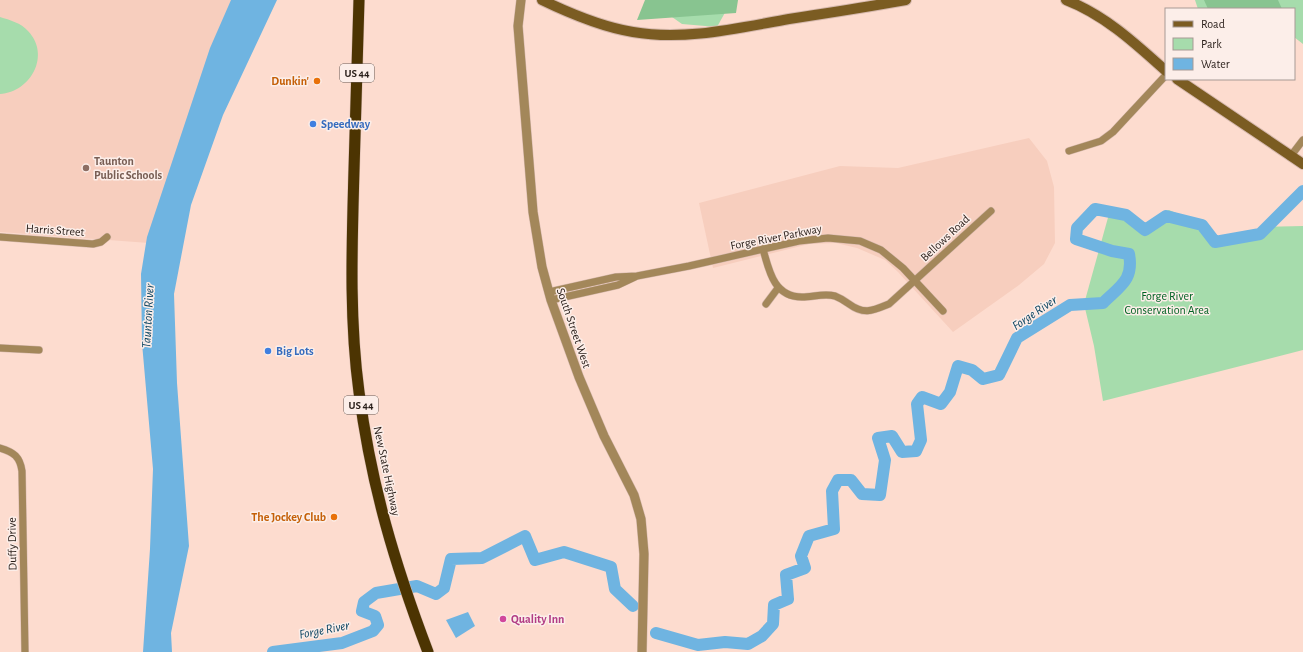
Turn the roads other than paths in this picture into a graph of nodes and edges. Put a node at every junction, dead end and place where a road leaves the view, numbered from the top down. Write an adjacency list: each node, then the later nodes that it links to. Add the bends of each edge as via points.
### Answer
1 (359, 0): 26 (highway, New State Highway / US 44, via 351,274 358,379 376,486 400,578)
2 (521, 0): 19 (street, South Street West, via 518,26 533,212 537,247)
3 (542, 0): 4 (main road, via 609,27 660,35 715,32)
4 (906, 0)
5 (1066, 0): 6 (main road, via 1083,7 1113,26)
6 (1165, 70)
7 (1165, 76): 10 (street, via 1113,132 1101,141)
8 (1179, 80): 11 (main road)
9 (1303, 140): 11 (street)
10 (1069, 151)
11 (1290, 157): 12 (main road)
12 (1303, 164)
13 (991, 210): 17 (street, Bellows Road)
14 (0, 237): 15 (street, Harris Street, via 93,244)
15 (107, 237)
16 (763, 249): 17 (street, Forge River Parkway, via 824,238 860,241 889,255); 18 (street, via 772,280); 19 (street, Forge River Parkway, via 637,276 618,285)
17 (915, 281): 18 (street, Bellows Road, via 889,304 867,311 858,310 837,297 802,297); 21 (street, Forge River Parkway)
18 (778, 288): 20 (street)
19 (550, 296): 27 (street, South Street West, via 587,399 628,482 640,513 644,546)
20 (766, 304)
21 (942, 310)
22 (0, 348): 23 (street)
23 (39, 350)
24 (0, 448): 25 (street, Duffy Drive, via 17,456 22,471)
25 (25, 652)
26 (428, 652)
27 (642, 652)

